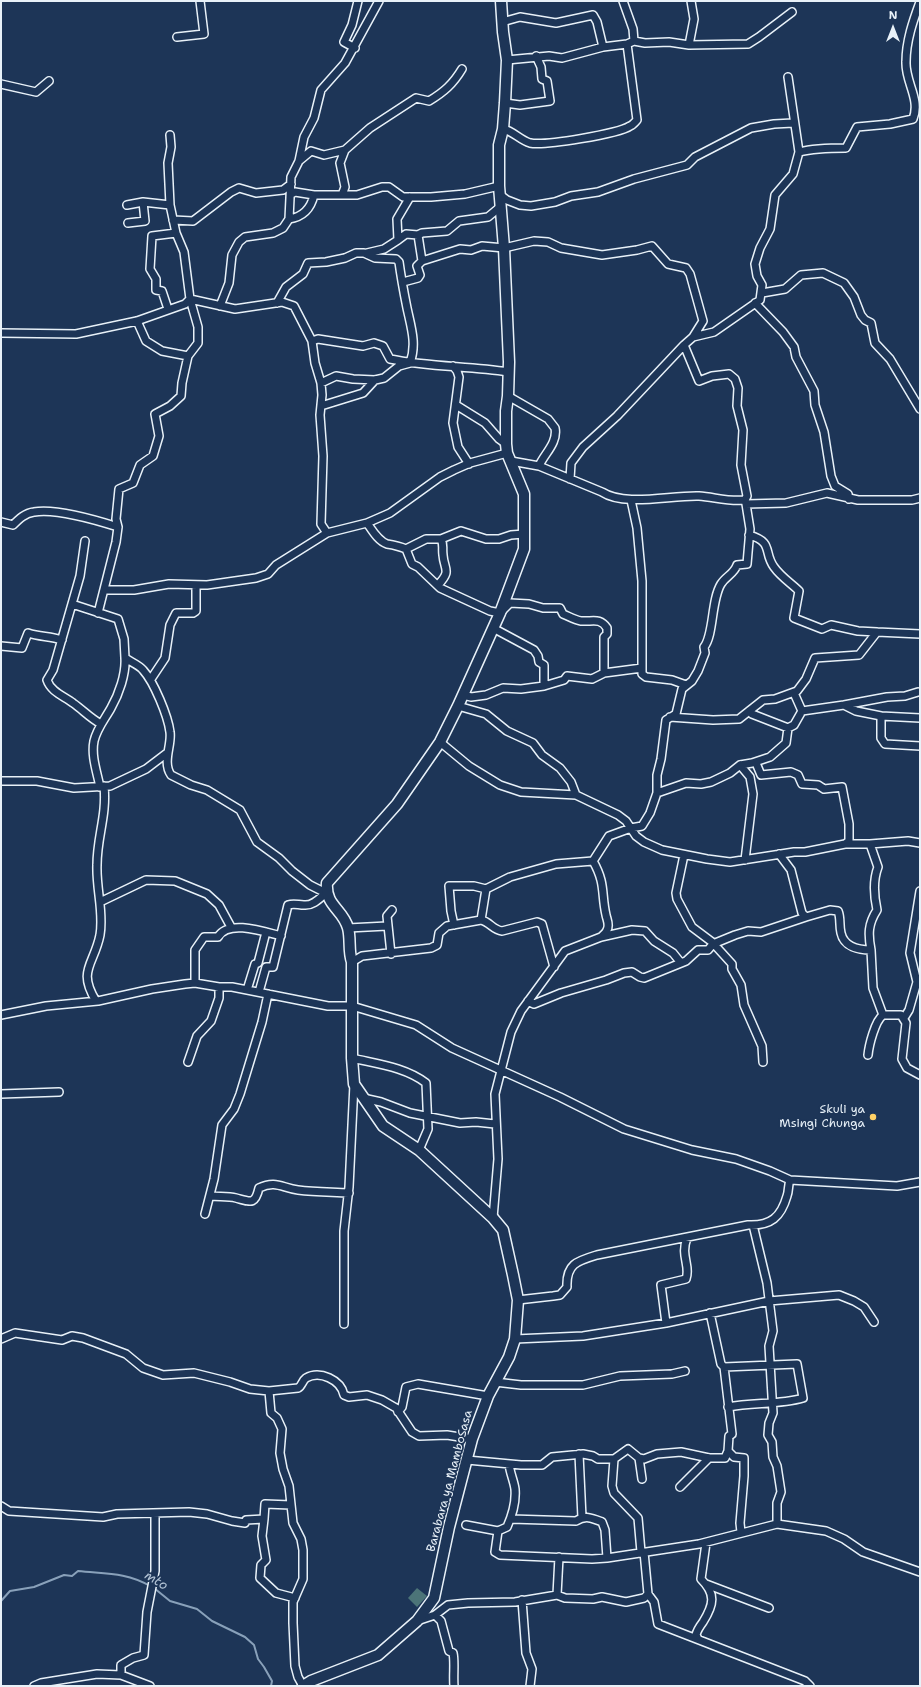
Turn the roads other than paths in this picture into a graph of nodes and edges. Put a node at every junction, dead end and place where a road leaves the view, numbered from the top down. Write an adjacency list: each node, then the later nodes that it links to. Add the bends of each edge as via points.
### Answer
1 (200, 1): 10 (street, via 204,34)
2 (358, 1): 15 (street, via 352,25 344,42)
3 (379, 1): 15 (street)
4 (501, 1): 9 (street)
5 (623, 1): 11 (street, via 633,29)
6 (691, 1): 13 (street, via 694,18)
7 (920, 2): 27 (street, via 911,24 906,62 915,99 916,112 913,119 857,127 846,148)
8 (792, 12): 13 (street, via 748,44)
9 (502, 22): 14 (street, via 520,17 556,23 593,15); 17 (street)
10 (177, 37)
11 (634, 41): 12 (street); 13 (street)
12 (627, 44): 14 (street); 24 (street, via 637,120 630,126 616,132 548,144 525,141)
13 (689, 45)
14 (603, 47): 16 (street, via 562,58)
15 (354, 48): 28 (street, via 345,64 321,90 314,118 304,137)
16 (536, 56): 17 (street); 22 (street, via 541,67 542,79 547,81 550,101 520,105)
17 (507, 60): 22 (street)
18 (462, 69): 26 (street, via 447,89 429,101 416,98 370,128)
19 (788, 77): 23 (street)
20 (49, 81): 21 (street, via 36,92)
21 (1, 84)
22 (506, 103): 24 (street)
23 (793, 123): 27 (street); 30 (street, via 751,128 695,157 687,165 555,202 520,205 507,200)
24 (503, 129): 30 (street, via 499,145)
25 (170, 135): 37 (street)
26 (345, 150): 28 (street, via 324,155 311,151); 33 (street, via 340,163 345,187)
27 (799, 152): 49 (street, via 793,174 775,195 770,229 755,264)
28 (299, 161): 29 (street)
29 (291, 184): 31 (street); 40 (street, via 283,190 256,193 239,188 193,221)
30 (499, 190): 34 (street); 38 (street)
31 (291, 194): 32 (street, via 302,192); 39 (street)
32 (314, 195): 33 (street); 39 (street, via 312,205 306,211 297,218)
33 (342, 195): 34 (street, via 357,195 389,187 399,196)
34 (410, 197): 44 (street, via 397,219)
35 (143, 202): 36 (street); 37 (street); 41 (street, via 145,221)
36 (127, 205)
37 (170, 205): 40 (street)
38 (500, 207): 43 (street, via 488,217 459,221 447,231); 45 (street)
39 (289, 219): 53 (street, via 283,228 273,233 245,237 239,242 232,255 229,283)
40 (173, 220): 42 (street)
41 (128, 223)
42 (176, 233): 50 (street, via 184,252); 54 (street, via 152,236 151,240 150,269 156,278 156,290 162,291)
43 (418, 235): 44 (street, via 406,234); 47 (street)
44 (398, 240): 46 (street, via 384,249)
45 (504, 248): 47 (street, via 482,246 471,250 460,249); 57 (street, via 534,241 548,242 561,248 602,255 652,246 668,264 686,268 690,274 703,321); 63 (street)
46 (367, 253): 48 (street, via 375,258 396,259); 51 (street, via 308,263 303,274 286,287)
47 (422, 261): 48 (street, via 417,266 420,276)
48 (403, 282): 61 (street, via 413,330)
49 (762, 293): 52 (street, via 760,300); 69 (street, via 785,289 801,275 823,273 844,283 854,297 861,315 871,323 875,343 890,359)
50 (190, 299): 53 (street); 54 (street, via 185,304); 60 (street, via 198,327 198,342)
51 (277, 302): 53 (street, via 235,309); 58 (street, via 287,302 294,306)
52 (755, 303): 57 (street, via 714,332); 75 (street, via 794,347 796,357 814,391 831,476 835,486 848,494)
53 (220, 306)
54 (168, 309): 55 (street)
55 (137, 321): 56 (street, via 76,334); 60 (street, via 146,341 162,351)
56 (1, 333)
57 (693, 337): 59 (street)
58 (312, 341): 61 (street, via 318,339 363,346 374,343 383,346 390,359); 65 (street)
59 (684, 345): 73 (street, via 617,416 583,447 571,463); 77 (street, via 699,381 729,374 735,379 738,388 736,406 743,430 741,465)
60 (188, 356): 80 (street, via 181,396 155,414 159,436 153,456 140,465 133,483 120,490 116,519)
61 (410, 363): 62 (street); 64 (street, via 399,366 384,378)
62 (453, 366): 63 (street); 67 (street, via 459,377)
63 (508, 372): 66 (street)
64 (375, 380): 65 (street, via 336,376); 68 (street, via 363,393)
65 (321, 383): 68 (street)
66 (508, 396): 70 (street); 72 (street, via 548,419 555,428 547,456)
67 (456, 405): 70 (street, via 485,424); 71 (street, via 453,423 458,447)
68 (321, 406): 81 (street, via 321,524)
69 (920, 409)
70 (508, 453): 71 (street); 72 (street); 82 (street, via 524,494)
71 (470, 464): 79 (street, via 440,477 390,513)
72 (539, 466): 73 (street)
73 (570, 479): 76 (street, via 611,498)
74 (920, 498): 75 (street)
75 (849, 499): 77 (street, via 827,493 786,503)
76 (631, 500): 77 (street, via 699,496); 99 (street, via 637,528 642,581)
77 (746, 502): 83 (street)
78 (1, 522): 80 (street, via 13,525 24,515 34,512 71,515)
79 (367, 523): 81 (street); 86 (street, via 385,543)
80 (118, 526): 89 (street)
81 (328, 533): 87 (street, via 276,566 268,574 256,578)
82 (524, 534): 84 (street, via 511,535 499,540 486,539 461,531); 92 (street, via 524,549)
83 (749, 535): 94 (street, via 764,542 772,566 799,591 794,618 822,629 831,625); 102 (street, via 747,564 738,565 735,572 721,583 703,658 692,681)
84 (441, 539): 86 (street, via 426,539); 88 (street, via 446,571)
85 (85, 541): 90 (street, via 80,576)
86 (406, 549): 88 (street, via 412,564)
87 (196, 585): 89 (street, via 170,584 134,590); 101 (street, via 196,611 176,613 170,625 165,658)
88 (438, 585): 92 (street, via 490,611)
89 (104, 590): 91 (street)
90 (72, 604): 91 (street); 96 (street)
91 (98, 613): 98 (street, via 118,619 124,639)
92 (500, 613): 93 (street); 100 (street, via 510,603 516,602 543,608 560,608 562,614 581,621 600,621 607,628 604,637)
93 (493, 628): 103 (street, via 534,650 539,662 544,666); 106 (street)
94 (876, 632): 95 (street); 104 (street, via 859,654 815,658 806,679)
95 (920, 634)
96 (62, 640): 97 (street, via 28,633 22,648); 114 (street, via 53,670 48,676 49,684 52,689)
97 (1, 646)
98 (125, 658): 101 (street, via 142,668); 114 (street, via 126,666 121,683 112,707)
99 (642, 668): 100 (street); 102 (street, via 642,674 646,677 672,680)
100 (604, 673): 103 (street, via 592,679 567,676 564,680)
101 (151, 679): 118 (street, via 170,733)
102 (686, 685): 112 (street, via 682,689 676,714)
103 (544, 686): 106 (street, via 503,688 486,695 471,697)
104 (794, 693): 109 (street, via 763,700); 110 (street)
105 (920, 693): 107 (street)
106 (463, 695): 108 (street)
107 (844, 705): 110 (street); 111 (street, via 856,711)
108 (458, 706): 116 (street); 124 (street, via 486,714 507,731 533,743 542,755 560,768 571,782)
109 (749, 711): 112 (street, via 739,718 730,720); 115 (street)
110 (802, 711): 115 (street, via 794,725)
111 (882, 716): 113 (street); 117 (street, via 882,742 909,747)
112 (670, 717): 123 (street, via 666,720 657,775)
113 (920, 718)
114 (101, 724): 122 (street, via 96,732 93,754)
115 (788, 728): 119 (street, via 786,743 770,758)
116 (440, 742): 124 (street, via 469,766 500,785 521,792); 135 (street, via 394,808 327,883)
117 (920, 746)
118 (167, 753): 122 (street, via 146,769 110,786); 135 (street, via 171,774 208,790 240,810 257,842 298,876)
119 (756, 762): 120 (street); 127 (street, via 762,775 791,772 798,775 802,784 818,785 824,789 842,787 849,824 849,841)
120 (740, 765): 123 (street, via 711,782 686,783); 131 (street, via 750,777 754,794)
121 (1, 781): 122 (street, via 37,781 74,788)
122 (102, 787): 136 (street, via 106,804 97,863)
123 (657, 793): 125 (street, via 642,826)
124 (576, 795): 125 (street, via 618,815)
125 (631, 828): 130 (street, via 644,842 662,850); 132 (street, via 609,836)
126 (920, 843): 128 (street, via 908,841)
127 (845, 844): 128 (street); 129 (street)
128 (870, 844): 148 (street, via 878,867 875,893 877,910 868,931)
129 (779, 854): 131 (street); 138 (street, via 791,870 799,905)
130 (684, 855): 131 (street, via 730,862); 147 (street, via 677,899 692,927)
131 (745, 860)
132 (593, 861): 133 (street, via 556,864 510,877); 146 (street, via 604,887 608,922 607,930)
133 (486, 889): 139 (street); 140 (street, via 474,886 449,886)
134 (920, 891): 163 (street, via 910,953 917,982)
135 (326, 893): 143 (street); 145 (street, via 313,904 288,905)
136 (100, 902): 142 (street, via 146,880 175,881 207,894 219,905); 158 (street, via 100,934 86,976 88,988)
137 (392, 910): 141 (street, via 387,916)
138 (806, 917): 147 (street, via 761,932 755,930 741,933); 148 (street, via 838,910 843,938 852,948)
139 (481, 920): 140 (street); 152 (street, via 488,921 497,930 502,931 537,922 542,924)
140 (454, 924): 149 (street, via 439,933 437,945)
141 (388, 926): 143 (street); 149 (street)
142 (231, 928): 144 (street); 153 (street, via 220,933 218,937 204,937 195,950)
143 (348, 928): 150 (street)
144 (266, 932): 145 (street); 155 (street, via 258,963 255,964)
145 (281, 936): 156 (street, via 273,966 266,967)
146 (601, 937): 151 (street, via 632,930 645,931 654,941 673,953); 152 (street, via 565,951)
147 (713, 944): 151 (street, via 708,950 698,950 691,958); 167 (street, via 730,960 739,979 744,1005 762,1046)
148 (871, 950): 162 (street, via 873,988)
149 (391, 954): 150 (street, via 362,956)
150 (352, 962): 160 (street)
151 (681, 963): 159 (street, via 644,978 632,972 624,973 538,1003)
152 (554, 967): 159 (street)
153 (195, 983): 154 (street); 158 (street)
154 (219, 987): 155 (street); 166 (street, via 219,998 210,1021 197,1036)
155 (247, 990): 156 (street)
156 (259, 992): 157 (street)
157 (268, 994): 160 (street, via 328,1006); 180 (street, via 240,1094 234,1109 222,1125)
158 (96, 1001): 161 (street, via 46,1006)
159 (528, 1001): 168 (street, via 510,1032)
160 (352, 1006): 165 (street); 168 (street, via 416,1026 452,1048)
161 (1, 1015)
162 (883, 1015): 163 (street, via 901,1015); 164 (street, via 879,1018 869,1044)
163 (904, 1018): 169 (street, via 906,1023 902,1059 907,1068)
164 (868, 1055)
165 (352, 1058): 170 (street); 174 (street, via 393,1067 426,1083)
166 (188, 1062)
167 (763, 1062)
168 (501, 1071): 175 (street, via 495,1094); 177 (street, via 624,1128 692,1150 736,1159)
169 (920, 1074)
170 (354, 1084): 173 (street, Barabara ya MamboSasa); 179 (street)
171 (59, 1092): 172 (street)
172 (1, 1094)
173 (363, 1098): 174 (street); 176 (street, Barabara ya MamboSasa, via 383,1126)
174 (428, 1116): 175 (street, via 460,1123); 176 (street, via 428,1129)
175 (495, 1124): 182 (street, via 498,1159)
176 (419, 1150): 182 (street, Barabara ya MamboSasa)
177 (790, 1180): 178 (street, via 897,1186); 183 (street, via 786,1198 777,1218)
178 (920, 1182)
179 (349, 1193): 180 (street, via 298,1190 268,1184 259,1188 254,1200 248,1202 237,1198); 190 (street, via 344,1231)
180 (210, 1196): 181 (street)
181 (205, 1214)
182 (493, 1218): 185 (street, Barabara ya MamboSasa, via 503,1230)
183 (753, 1225): 184 (street); 186 (street)
184 (687, 1238): 185 (street, via 597,1255 576,1262 567,1276 567,1288 560,1295); 189 (street, via 683,1248 688,1274 686,1278 661,1285)
185 (518, 1300): 192 (street, Barabara ya MamboSasa)
186 (770, 1301): 187 (street); 188 (street, via 839,1295 864,1307); 193 (street, via 773,1331 769,1346)
187 (710, 1313): 189 (street); 194 (street)
188 (874, 1322)
189 (666, 1323): 192 (street, via 583,1336)
190 (344, 1324)
191 (1, 1339): 197 (street, via 15,1333 62,1340 72,1336 83,1338 126,1354 143,1368 163,1375 194,1373 250,1389)
192 (515, 1339): 196 (street, Barabara ya MamboSasa, via 509,1357)
193 (770, 1364): 194 (street); 199 (street); 199 (street, via 797,1364 803,1398)
194 (724, 1368): 200 (street)
195 (686, 1371): 196 (street, via 620,1376 583,1385 521,1385)
196 (495, 1382): 198 (street, Barabara ya MamboSasa)
197 (269, 1391): 201 (street, via 298,1388 304,1379 314,1376 333,1379 342,1386 344,1395 367,1395 382,1400); 212 (street, via 271,1413 277,1418 282,1429 280,1453)
198 (488, 1396): 201 (street, via 418,1384 406,1387 402,1408); 202 (street, Barabara ya MamboSasa)
199 (773, 1402): 200 (street); 218 (street, via 768,1435 772,1442 781,1492 777,1503)
200 (728, 1407): 203 (street, via 732,1434 729,1436)
201 (398, 1412): 202 (street, via 412,1432 419,1436 447,1435)
202 (472, 1439): 208 (street, Barabara ya MamboSasa)
203 (728, 1452): 206 (street, via 725,1458); 221 (street, via 734,1457 744,1458)
204 (579, 1454): 207 (street, via 593,1456 598,1460); 209 (street, via 552,1457 542,1465); 215 (street)
205 (639, 1458): 206 (street, via 681,1452); 207 (street, via 628,1449); 210 (street)
206 (709, 1458): 211 (street)
207 (614, 1459): 223 (street, via 614,1494 638,1518)
208 (467, 1460): 209 (street); 234 (street, Barabara ya MamboSasa, via 449,1526 434,1598)
209 (509, 1464): 217 (street, via 515,1489)
210 (642, 1479)
211 (680, 1487)
212 (291, 1505): 216 (street, via 265,1504); 230 (street, via 293,1523 301,1539 302,1550 303,1579)
213 (1, 1506): 214 (street, via 9,1511 103,1517)
214 (155, 1513): 216 (street, via 195,1513 245,1523 246,1520); 236 (street, via 155,1571 147,1612 144,1654 121,1665)
215 (582, 1518): 217 (street, via 576,1521); 225 (street, via 591,1517 602,1522 606,1530)
216 (264, 1519): 230 (street, via 262,1536 266,1560 261,1565 260,1578 276,1593)
217 (511, 1519): 220 (street, via 507,1527)
218 (778, 1524): 221 (street); 226 (street, via 826,1531 863,1552)
219 (466, 1525): 220 (street)
220 (498, 1531): 224 (street, via 495,1552)
221 (741, 1532): 222 (street)
222 (706, 1543): 223 (street); 227 (street, via 701,1579)
223 (642, 1552): 225 (street); 228 (street)
224 (559, 1557): 225 (street); 229 (street)
225 (607, 1558)
226 (920, 1572)
227 (706, 1584): 232 (street); 235 (street, via 712,1598 711,1609 696,1631)
228 (648, 1594): 229 (street, via 644,1598 626,1602 602,1597 564,1598); 235 (street, via 654,1602 658,1624)
229 (557, 1595): 231 (street)
230 (295, 1598): 239 (street, via 292,1623 295,1666)
231 (522, 1600): 233 (street, via 448,1606); 241 (street, via 526,1653 532,1669)
232 (769, 1608)
233 (435, 1615): 234 (street); 240 (street, via 441,1622 449,1651 454,1659)
234 (417, 1621): 239 (street, Barabara ya MamboSasa, via 378,1655)
235 (698, 1639): 242 (street, via 805,1681)
236 (121, 1675): 237 (street, via 97,1674 41,1682); 238 (street)
237 (34, 1686)
238 (150, 1686)
239 (303, 1686)
240 (454, 1686)
241 (530, 1686)
242 (810, 1686)

